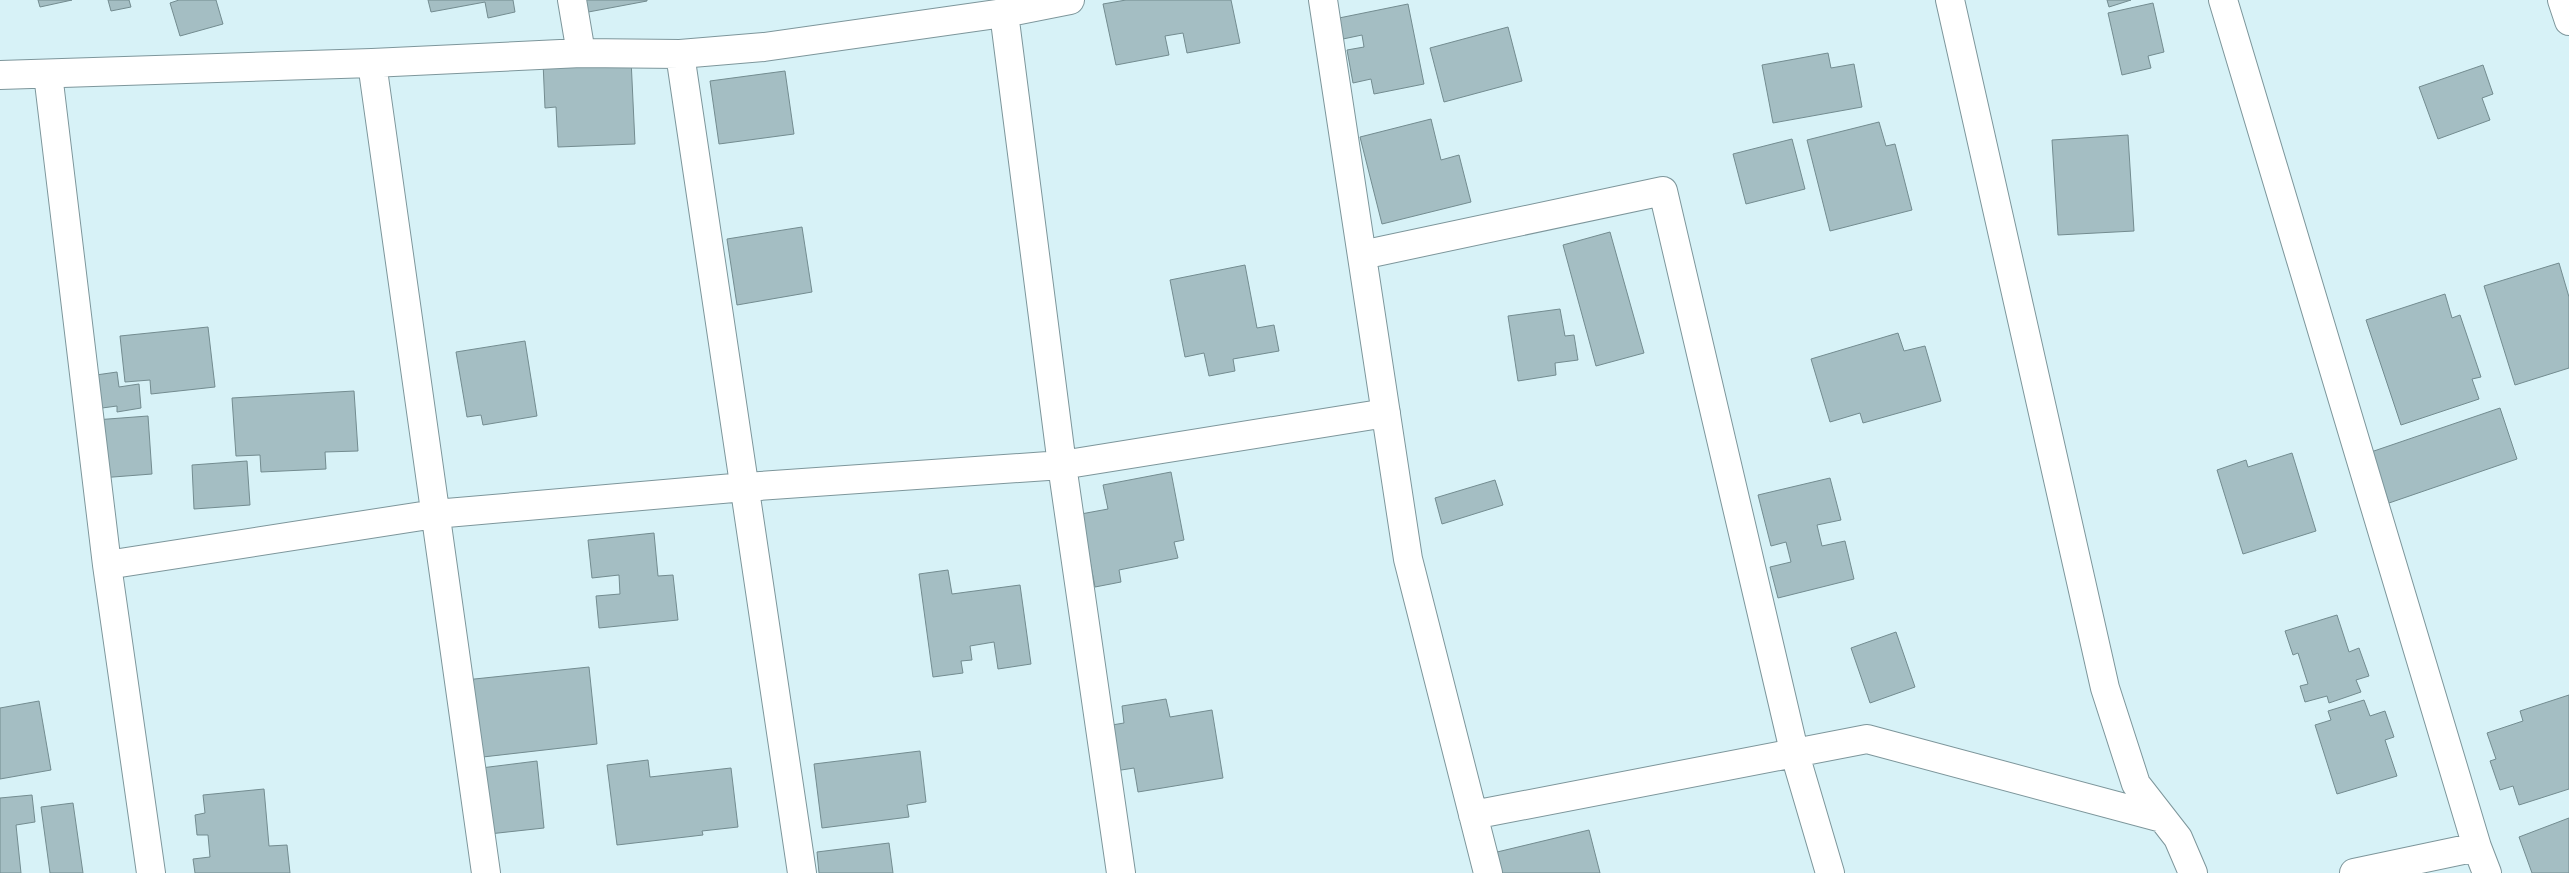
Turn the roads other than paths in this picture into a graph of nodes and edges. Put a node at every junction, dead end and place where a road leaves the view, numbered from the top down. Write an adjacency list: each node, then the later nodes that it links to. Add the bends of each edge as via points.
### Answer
1 (572, 0): 9 (street)
2 (1070, 0): 7 (street)
3 (1323, 0): 14 (street)
4 (1950, 0): 22 (street, via 2104,688 2136,784)
5 (2223, 0): 23 (street)
6 (2562, 0): 8 (street)
7 (1004, 13): 10 (street, via 764,47); 16 (street)
8 (2569, 22)
9 (581, 53): 10 (street); 11 (street)
10 (680, 54): 17 (street)
11 (372, 63): 13 (street); 18 (street)
12 (0, 74): 13 (street)
13 (48, 74): 19 (street)
14 (1362, 255): 15 (street); 20 (street, via 1663,191)
15 (1386, 413): 16 (street); 21 (street, via 1408,559)
16 (1062, 465): 17 (street); 27 (street)
17 (745, 487): 18 (street); 26 (street)
18 (435, 514): 19 (street); 25 (street)
19 (107, 565): 24 (street)
20 (1794, 751): 21 (street); 22 (street, via 1867,739); 29 (street)
21 (1473, 815): 28 (street)
22 (2162, 818): 30 (street, via 2178,838)
23 (2477, 848): 31 (street); 32 (street)
24 (151, 873)
25 (486, 873)
26 (802, 873)
27 (1120, 873)
28 (1488, 873)
29 (1830, 873)
30 (2193, 873)
31 (2354, 873)
32 (2487, 873)

